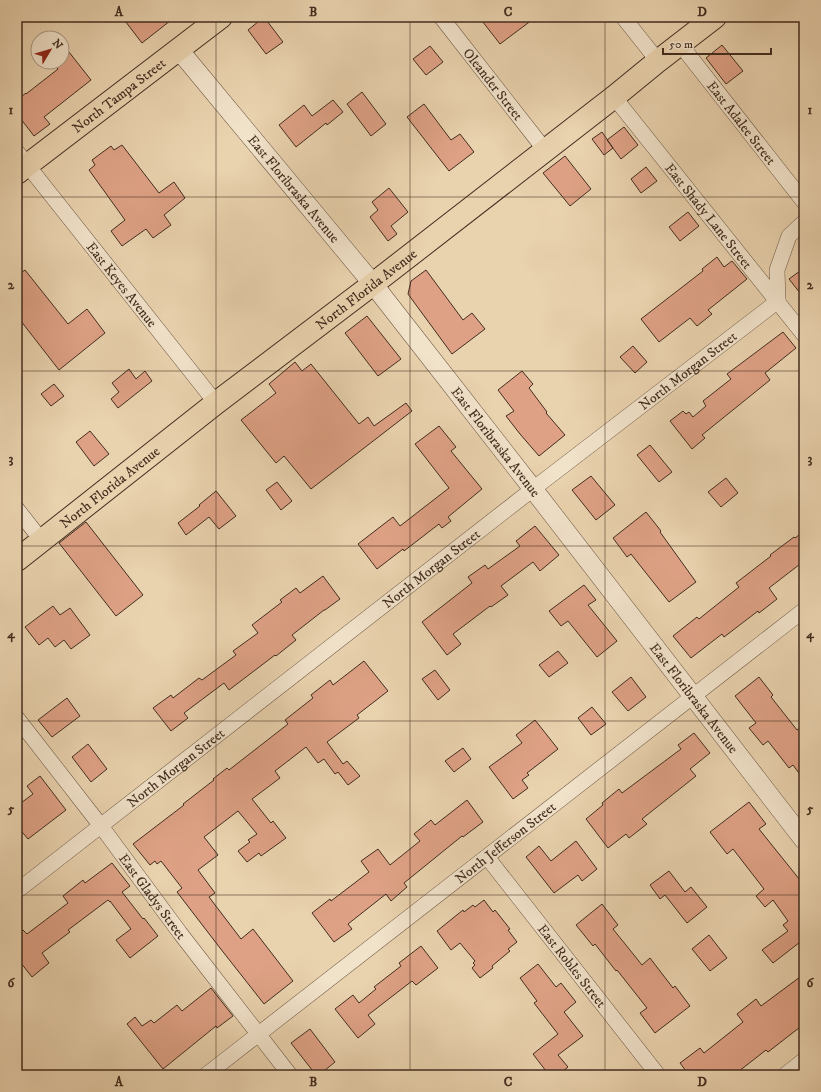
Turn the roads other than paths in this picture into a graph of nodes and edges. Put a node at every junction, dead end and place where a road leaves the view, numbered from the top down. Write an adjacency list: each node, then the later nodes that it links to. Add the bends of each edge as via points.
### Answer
1 (221, 17): 6 (main road, North Tampa Street)
2 (441, 17): 9 (street, Oleander Street)
3 (623, 17): 7 (street)
4 (715, 17): 5 (main road, North Florida Avenue)
5 (680, 44): 7 (main road, North Florida Avenue); 11 (street, East Adalee Street)
6 (179, 50): 10 (main road, North Tampa Street); 13 (street, East Floribraska Avenue)
7 (658, 61): 8 (main road, North Florida Avenue)
8 (614, 98): 9 (main road, North Florida Avenue); 14 (street, East Shady Lane Street)
9 (545, 150): 13 (main road, North Florida Avenue)
10 (20, 164): 16 (street, East Keyes Avenue)
11 (804, 202)
12 (804, 222): 14 (street, via 789,236 777,270)
13 (373, 284): 16 (main road, North Florida Avenue); 17 (street, East Floribraska Avenue)
14 (778, 301): 15 (street, East Shady Lane Street); 17 (street, North Morgan Street)
15 (804, 335)
16 (216, 403): 19 (main road, North Florida Avenue)
17 (533, 489): 22 (street, East Floribraska Avenue); 24 (street, North Morgan Street)
18 (17, 509): 19 (street)
19 (42, 541): 20 (main road, North Florida Avenue)
20 (17, 560)
21 (804, 610): 22 (street, North Jefferson Street)
22 (692, 697): 25 (street, East Floribraska Avenue); 26 (street, North Jefferson Street)
23 (17, 718): 24 (street, East Gladys Street)
24 (101, 826): 27 (street, North Morgan Street); 28 (street, East Gladys Street)
25 (804, 840)
26 (487, 857): 28 (street, North Jefferson Street); 32 (street, East Robles Street)
27 (17, 891)
28 (258, 1034): 30 (street, North Jefferson Street); 31 (street, East Gladys Street)
29 (804, 1060): 33 (street)
30 (206, 1075)
31 (290, 1075)
32 (658, 1075)
33 (785, 1075)

